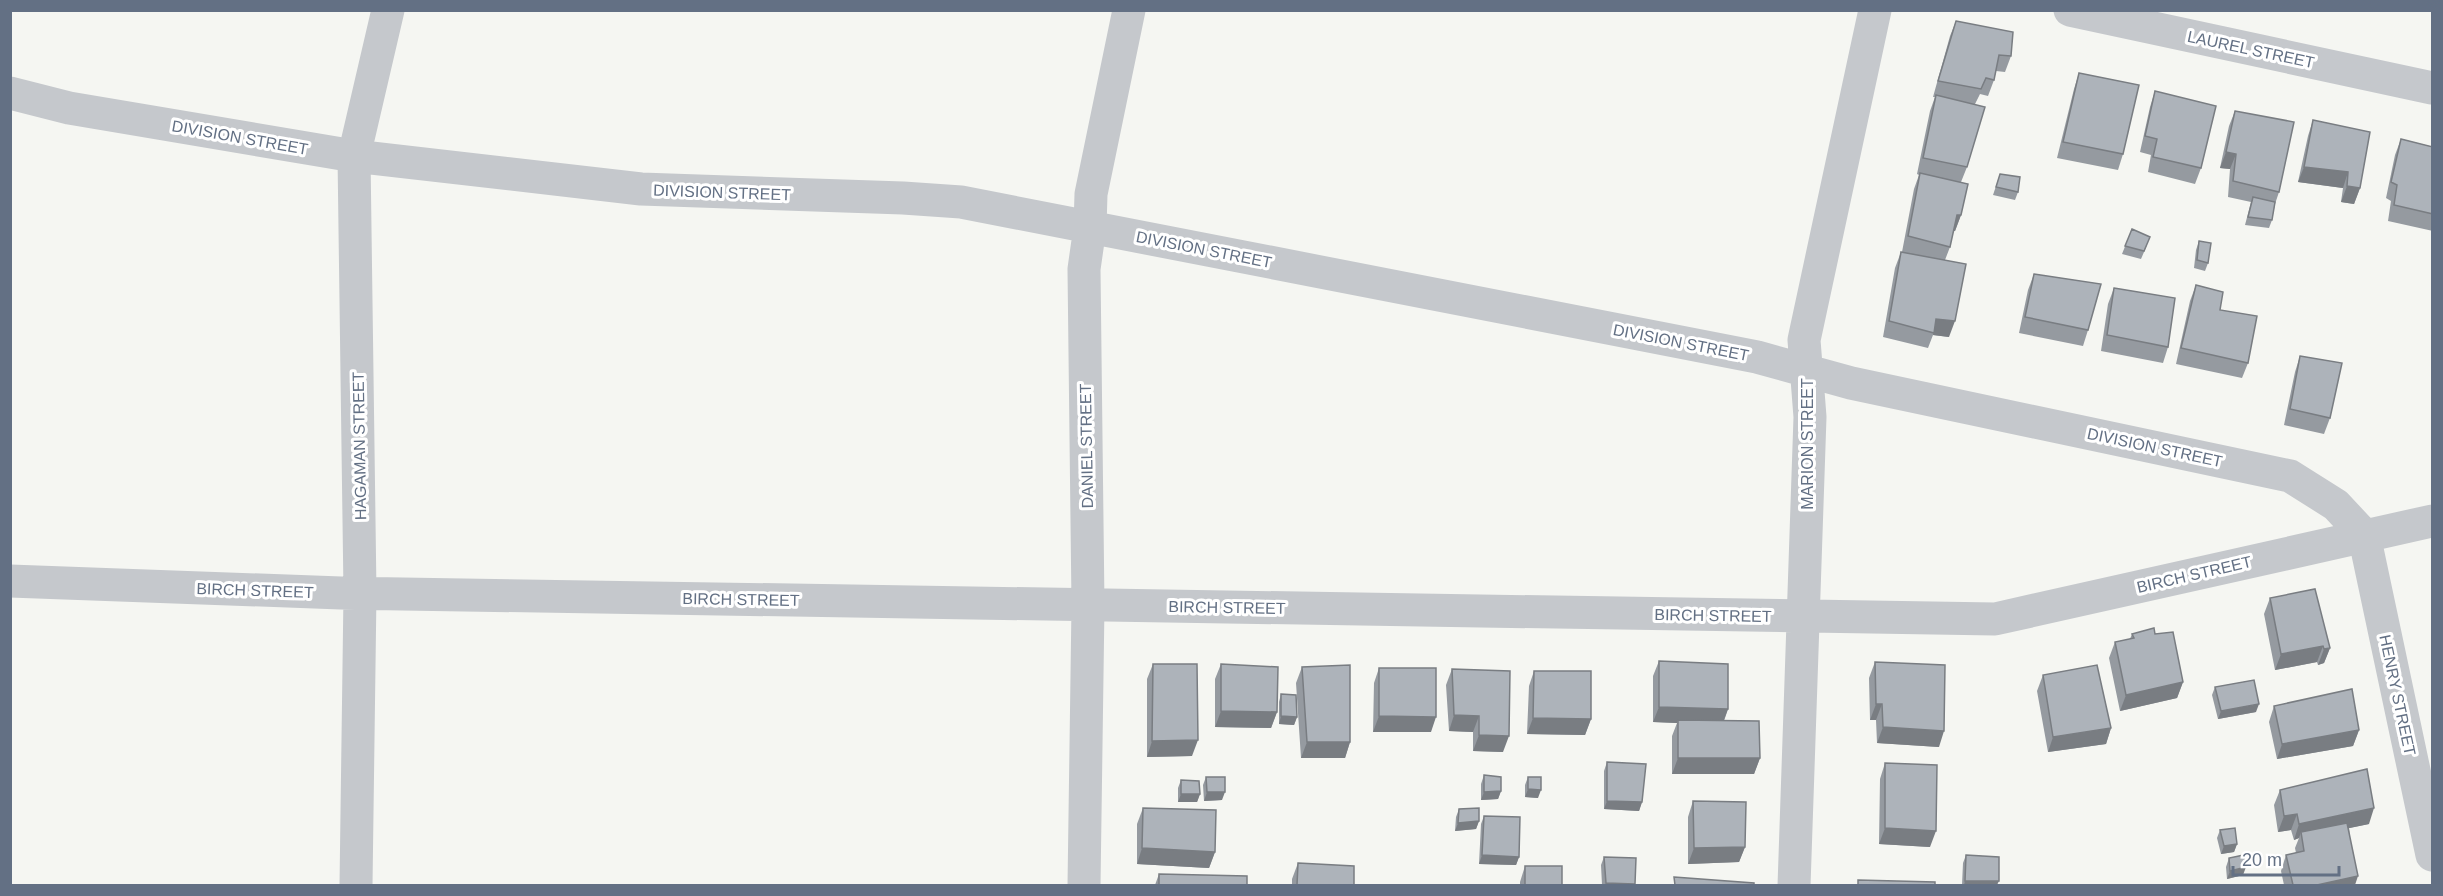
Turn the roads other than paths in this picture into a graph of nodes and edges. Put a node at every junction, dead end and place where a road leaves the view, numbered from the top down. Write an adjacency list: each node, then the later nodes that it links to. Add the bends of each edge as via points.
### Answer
1 (388, 10): 7 (street, HAGAMAN STREET)
2 (1129, 10): 8 (street, DANIEL STREET, via 1091,194)
3 (1875, 10): 9 (street, MARION STREET, via 1804,340)
4 (2070, 10): 5 (street, LAUREL STREET)
5 (2433, 88)
6 (10, 93): 7 (street, DIVISION STREET, via 69,108)
7 (354, 156): 8 (street, DIVISION STREET, via 641,189 961,202); 13 (street, HAGAMAN STREET)
8 (1090, 227): 9 (street, DIVISION STREET, via 1757,357); 14 (street, DANIEL STREET, via 1084,269)
9 (1807, 371): 11 (street, DIVISION STREET, via 2290,476 2336,504); 15 (street, MARION STREET, via 1810,417)
10 (2433, 521): 11 (street, BIRCH STREET)
11 (2364, 535): 15 (street, BIRCH STREET, via 1995,619); 16 (street, HENRY STREET)
12 (10, 580): 13 (street, BIRCH STREET)
13 (360, 593): 14 (street, BIRCH STREET); 17 (street, HAGAMAN STREET)
14 (1088, 605): 15 (street, BIRCH STREET); 18 (street, DANIEL STREET)
15 (1803, 616): 19 (street, MARION STREET)
16 (2433, 855)
17 (356, 885)
18 (1084, 885)
19 (1794, 885)

